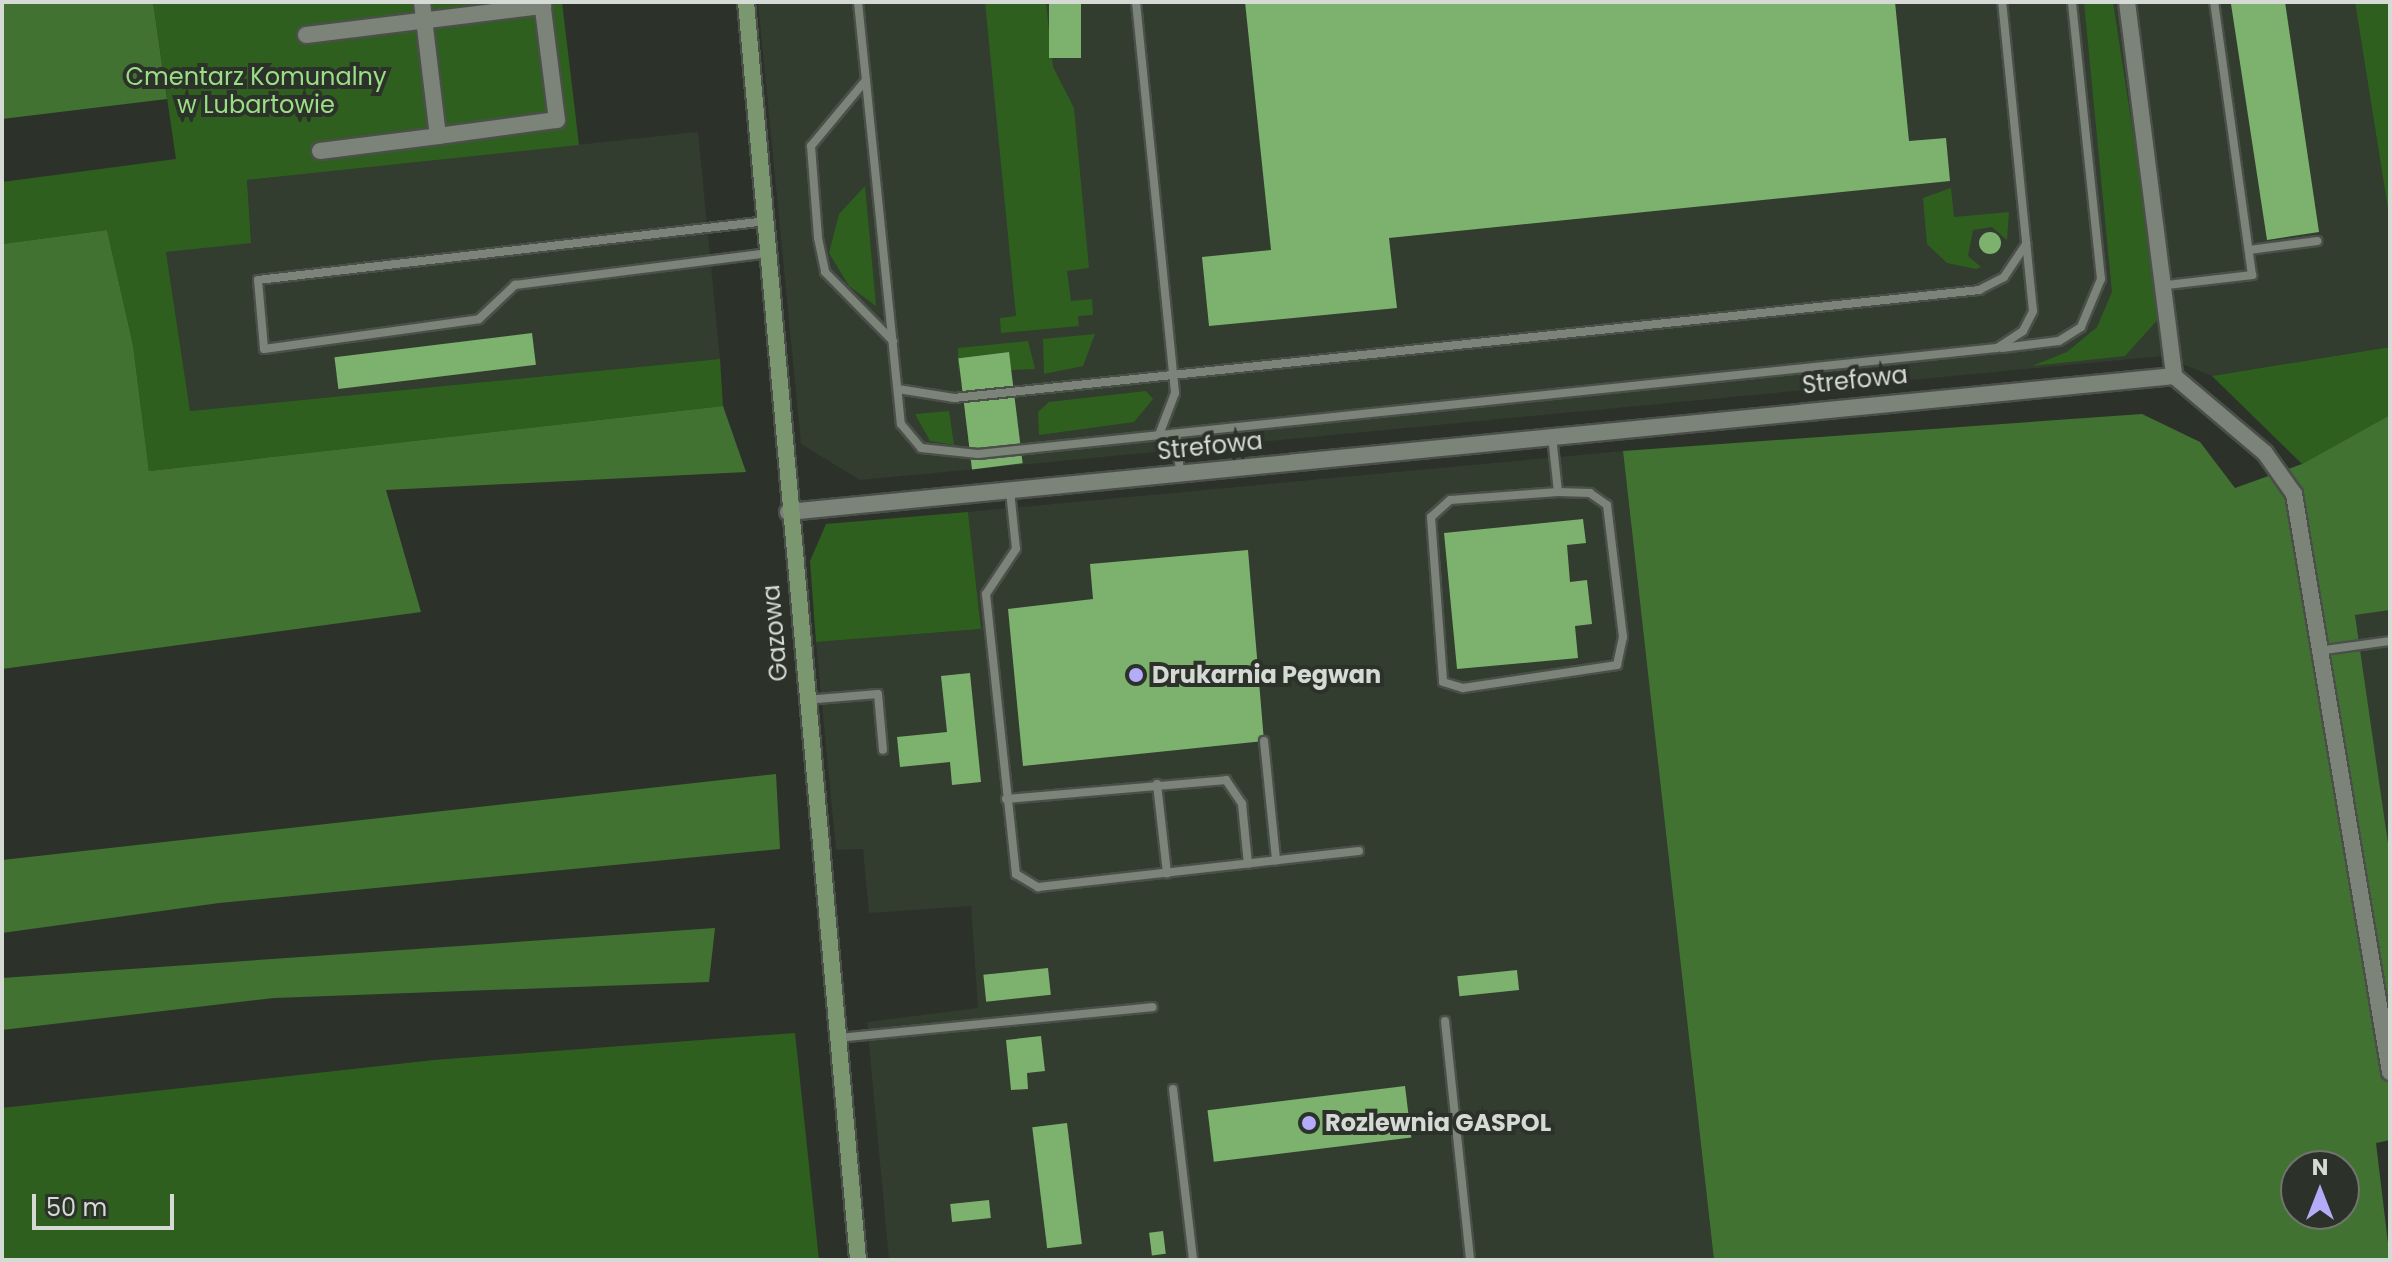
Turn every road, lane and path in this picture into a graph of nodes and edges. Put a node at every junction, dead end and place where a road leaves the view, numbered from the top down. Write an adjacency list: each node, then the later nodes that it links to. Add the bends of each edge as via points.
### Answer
1 (422, 2): 10 (street)
2 (746, 2): 15 (street, Gazowa)
3 (858, 2): 12 (lane)
4 (1136, 2): 23 (lane)
5 (2002, 2): 17 (lane)
6 (2072, 2): 22 (lane, via 2101,279 2081,327 2059,341)
7 (2127, 2): 20 (street)
8 (2214, 2): 18 (lane)
9 (543, 4): 10 (street); 13 (street, via 557,120)
10 (424, 20): 11 (street); 13 (street)
11 (306, 35)
12 (866, 80): 21 (lane); 21 (lane, via 811,146 818,238 825,272)
13 (438, 136): 14 (street)
14 (320, 151)
15 (767, 221): 19 (street, Gazowa); 19 (lane, via 258,280 264,349 479,319 515,285)
16 (2317, 241): 18 (lane)
17 (2026, 243): 22 (lane, via 2033,311 2023,331); 23 (lane, via 2004,277 1979,290)
18 (2249, 250): 20 (lane, via 2252,275)
19 (770, 253): 32 (street, Gazowa)
20 (2167, 285): 24 (street)
21 (893, 341): 25 (lane)
22 (1997, 348): 26 (lane)
23 (1173, 372): 25 (lane, via 954,398); 27 (lane, via 1172,408)
24 (2174, 376): 28 (street, Strefowa); 34 (street, via 2288,481 2303,524)
25 (898, 389): 27 (lane, via 901,424 921,448 978,454)
26 (1176, 434): 27 (lane); 29 (lane)
27 (1159, 435)
28 (1552, 435): 29 (street, Strefowa); 31 (lane)
29 (1180, 473): 30 (street, Strefowa)
30 (1010, 491): 32 (street, Strefowa); 39 (lane, via 1016,549 986,594)
31 (1558, 492): 31 (lane, via 1450,500 1436,507 1427,531 1443,682 1463,688 1617,665 1623,637 1607,505 1590,493)
32 (788, 512): 35 (street, Gazowa)
33 (2390, 641): 34 (lane)
34 (2325, 650): 47 (street)
35 (805, 701): 37 (lane, via 878,694); 46 (street, Gazowa)
36 (1264, 741): 41 (lane)
37 (883, 750)
38 (1157, 784): 39 (lane); 42 (lane, via 1214,778 1235,788); 43 (lane)
39 (1006, 799): 43 (lane, via 1011,862 1027,883)
40 (1359, 851): 41 (lane)
41 (1276, 860): 42 (lane)
42 (1248, 864): 43 (lane)
43 (1167, 873)
44 (1152, 1007): 46 (lane)
45 (1445, 1021): 51 (lane)
46 (837, 1038): 49 (street, Gazowa)
47 (2390, 1072)
48 (1173, 1089): 50 (lane)
49 (858, 1260)
50 (1193, 1260)
51 (1470, 1260)

